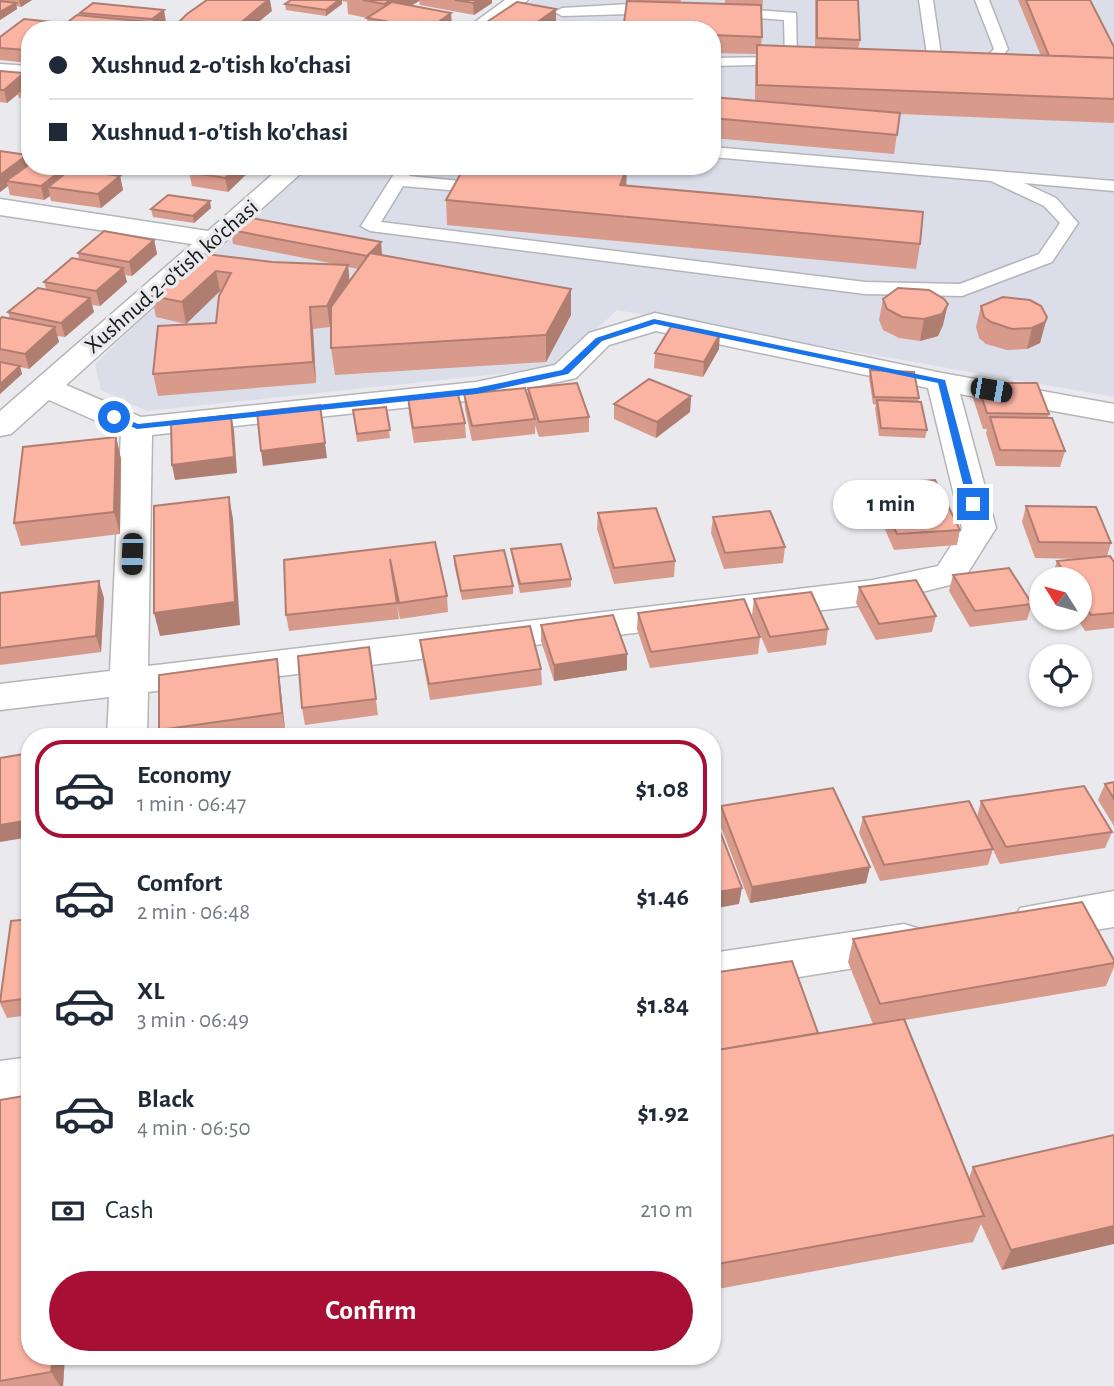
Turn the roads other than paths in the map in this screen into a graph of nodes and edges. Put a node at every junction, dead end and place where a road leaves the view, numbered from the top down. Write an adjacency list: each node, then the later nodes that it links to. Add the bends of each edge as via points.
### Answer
1 (791, 0): 7 (lane)
2 (926, 0): 3 (lane, via 929,62 977,64 992,60 1001,49)
3 (982, 0)
4 (520, 2): 8 (street)
5 (682, 10): 9 (lane, via 556,11)
6 (709, 12): 7 (lane)
7 (791, 16): 10 (lane, via 799,61)
8 (489, 21)
9 (565, 21)
10 (721, 61)
11 (0, 70): 12 (street)
12 (21, 72)
13 (721, 153): 17 (lane)
14 (287, 175): 21 (street, Xushnud 2-o'tish ko'chasi)
15 (401, 175): 17 (lane, via 370,226 865,288 962,290 1046,258 1069,223 1050,202)
16 (411, 175): 18 (lane)
17 (995, 176): 19 (lane)
18 (460, 186)
19 (1114, 186)
20 (0, 207): 21 (street)
21 (215, 240): 23 (street, Xushnud 2-o'tish ko'chasi)
22 (942, 382): 24 (street); 26 (street, via 654,322 599,339 565,372 476,391); 27 (street, via 979,528 950,574 873,592)
23 (46, 387): 25 (street, Xushnud 2-o'tish ko'chasi); 26 (street)
24 (1114, 413)
25 (0, 427)
26 (137, 427): 27 (street)
27 (127, 682): 28 (street); 29 (street)
28 (0, 697)
29 (127, 728)
30 (1114, 909): 31 (street)
31 (993, 928)
32 (940, 936): 33 (street)
33 (721, 971)
34 (21, 1080): 35 (street)
35 (0, 1083)

